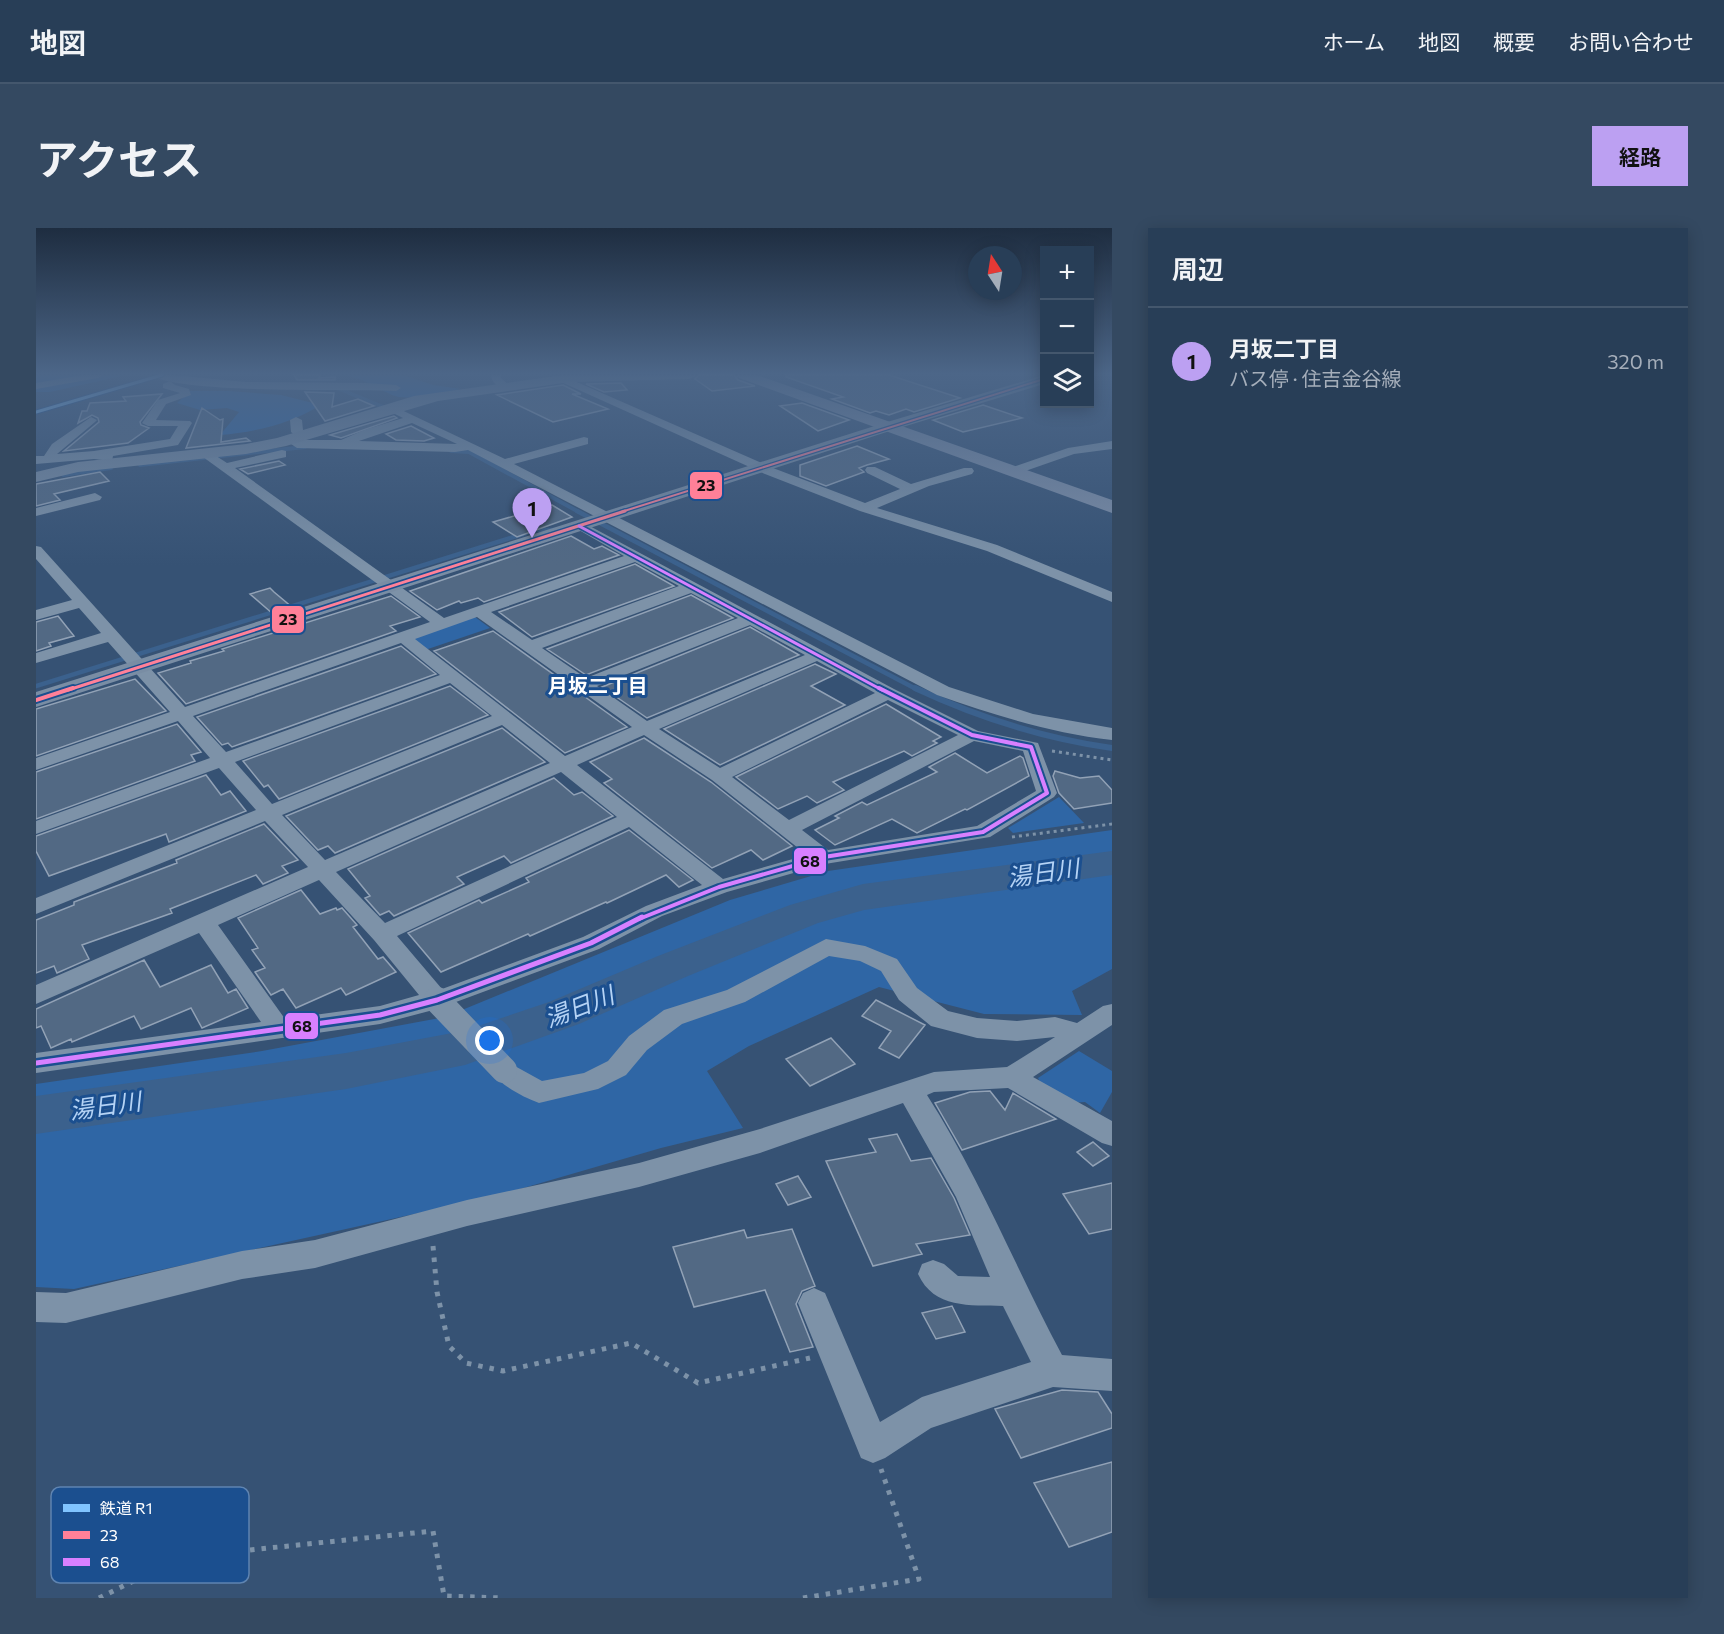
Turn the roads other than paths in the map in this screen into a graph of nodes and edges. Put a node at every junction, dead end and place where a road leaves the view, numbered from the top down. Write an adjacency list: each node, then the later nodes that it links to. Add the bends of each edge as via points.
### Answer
1 (67, 439): 11 (street)
2 (176, 439): 17 (street)
3 (279, 439): 18 (main road)
4 (323, 439): 13 (street)
5 (354, 439): 13 (street)
6 (453, 439): 15 (street)
7 (698, 439): 22 (street)
8 (851, 439): 22 (main road)
9 (926, 439): 25 (main road)
10 (86, 440): 11 (street)
11 (64, 441): 21 (street)
12 (584, 441): 20 (street)
13 (344, 444): 15 (street)
14 (1112, 445): 25 (street, via 1072,451)
15 (470, 446): 20 (street)
16 (282, 454): 18 (street)
17 (94, 455): 19 (street); 21 (street)
18 (215, 459): 19 (main road); 34 (street)
19 (124, 461): 21 (main road)
20 (503, 463): 31 (street)
21 (43, 467)
22 (763, 468): 29 (street); 31 (main road)
23 (871, 470): 26 (street)
24 (968, 471): 26 (street)
25 (1014, 471): 28 (main road)
26 (910, 489): 29 (street)
27 (95, 497): 30 (street)
28 (1112, 507)
29 (865, 508): 36 (street, via 992,548)
30 (36, 512)
31 (587, 526): 33 (street); 34 (main road); 54 (street, via 943,691 1005,714)
32 (36, 550): 37 (street)
33 (635, 557): 35 (street); 38 (street)
34 (385, 581): 41 (street); 47 (main road)
35 (692, 587): 40 (street); 44 (street)
36 (1112, 597)
37 (83, 602): 39 (street); 42 (street)
38 (479, 611): 41 (street); 44 (street)
39 (36, 615)
40 (751, 619): 45 (street); 49 (street)
41 (443, 624): 43 (street)
42 (113, 635): 46 (street); 47 (street)
43 (404, 638): 48 (street); 52 (street)
44 (529, 646): 49 (street)
45 (818, 655): 50 (street); 55 (street)
46 (36, 658)
47 (135, 660): 51 (main road); 52 (street)
48 (453, 676): 53 (street); 59 (street)
49 (584, 685): 55 (street)
50 (888, 693): 57 (street); 62 (street)
51 (36, 700)
52 (183, 713): 59 (street); 61 (street)
53 (506, 717): 60 (street); 63 (street)
54 (1036, 720): 56 (street); 58 (street)
55 (645, 728): 60 (street); 62 (street)
56 (1112, 734)
57 (972, 735): 58 (street); 66 (street)
58 (1031, 747): 67 (street, via 1047,793 983,832)
59 (224, 759): 63 (street); 65 (street)
60 (566, 763): 64 (street); 68 (street)
61 (36, 764)
62 (719, 776): 66 (street)
63 (269, 813): 68 (street); 70 (street)
64 (633, 817): 69 (street); 72 (street)
65 (36, 828)
66 (788, 829): 67 (street)
67 (824, 856): 69 (street)
68 (322, 868): 71 (street); 72 (street)
69 (719, 887): 74 (street, via 654,911 591,943)
70 (36, 906)
71 (203, 921): 73 (street); 76 (street)
72 (382, 934): 74 (street)
73 (36, 995)
74 (438, 1000): 76 (street, via 380,1015); 77 (street, bridge, via 504,1070 539,1092 589,1082 617,1068 638,1043 673,1017 736,996 826,947 865,954 889,965 908,994 940,1019 977,1028 1017,1031 1055,1027)
75 (1112, 1013): 77 (street)
76 (279, 1029): 78 (street)
77 (1077, 1034): 79 (street)
78 (36, 1063)
79 (1012, 1077): 80 (street, via 934,1082); 81 (street)
80 (910, 1091): 83 (street, via 969,1191); 85 (street, via 760,1141 639,1175 430,1222 315,1254 242,1265 66,1308)
81 (1112, 1135)
82 (933, 1274): 83 (street, via 952,1290)
83 (1012, 1292): 86 (street)
84 (814, 1303): 86 (street, via 873,1446 922,1414)
85 (36, 1307)
86 (1053, 1371): 87 (street)
87 (1112, 1375)

